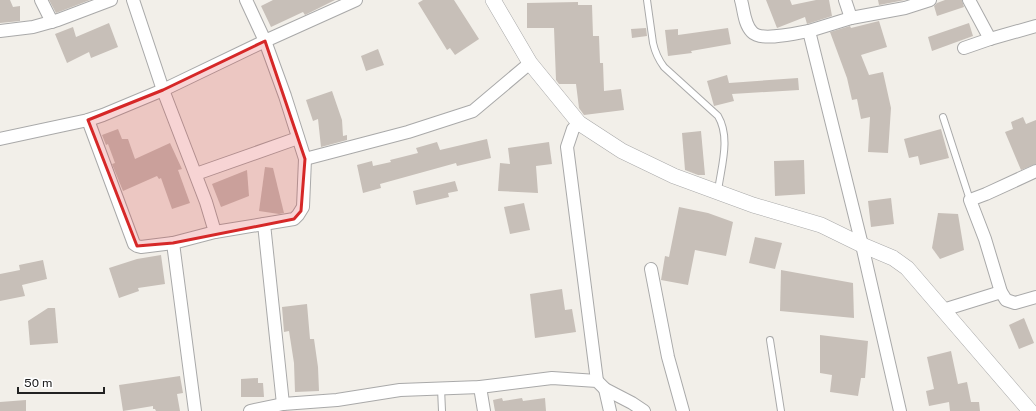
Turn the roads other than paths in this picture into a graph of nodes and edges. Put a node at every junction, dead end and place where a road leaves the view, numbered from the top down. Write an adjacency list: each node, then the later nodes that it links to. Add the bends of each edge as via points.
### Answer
1 (41, 0): 13 (street)
2 (111, 0): 13 (street)
3 (133, 0): 21 (street)
4 (246, 0): 18 (street)
5 (493, 0): 20 (street)
6 (647, 0): 30 (lane, via 653,43 660,62 718,116 723,125 725,142)
7 (741, 0): 16 (street, via 746,21 756,35 768,37)
8 (845, 0): 12 (street)
9 (930, 0): 12 (street, via 905,8)
10 (969, 0): 17 (street)
11 (350, 1): 18 (street)
12 (851, 18): 16 (street)
13 (52, 22): 15 (street, via 34,27)
14 (1036, 26): 17 (street)
15 (0, 30)
16 (809, 31): 35 (street)
17 (990, 39): 19 (street)
18 (265, 41): 21 (street); 25 (street)
19 (964, 48)
20 (530, 63): 24 (street); 27 (street, via 473,111 408,132)
21 (163, 90): 23 (street); 29 (street)
22 (943, 117): 31 (lane)
23 (88, 120): 26 (street); 34 (street, via 134,244 142,247)
24 (578, 123): 30 (street, via 622,151 674,176); 41 (street, via 573,129 567,147)
25 (298, 138): 27 (street); 29 (street)
26 (0, 139)
27 (305, 159): 32 (street, via 301,211 294,218)
28 (1036, 172): 31 (street)
29 (196, 174): 33 (street)
30 (718, 192): 35 (street, via 821,225)
31 (970, 200): 37 (street)
32 (264, 224): 33 (street); 44 (street)
33 (215, 232): 34 (street)
34 (173, 243): 47 (street)
35 (862, 245): 39 (street, via 893,258 907,268); 55 (street)
36 (651, 269): 53 (street, via 668,356)
37 (1001, 292): 38 (street, via 1006,300 1015,303); 39 (street)
38 (1036, 297)
39 (943, 310): 46 (street)
40 (770, 340): 54 (lane)
41 (601, 385): 42 (street, via 552,378); 51 (street); 52 (street)
42 (480, 387): 43 (street); 50 (street)
43 (441, 388): 45 (street, via 400,390); 49 (lane)
44 (283, 404): 45 (street); 48 (street)
45 (337, 405)
46 (1030, 406)
47 (195, 411)
48 (250, 411)
49 (442, 411)
50 (484, 411)
51 (610, 411)
52 (644, 411)
53 (683, 411)
54 (780, 411)
55 (900, 411)

